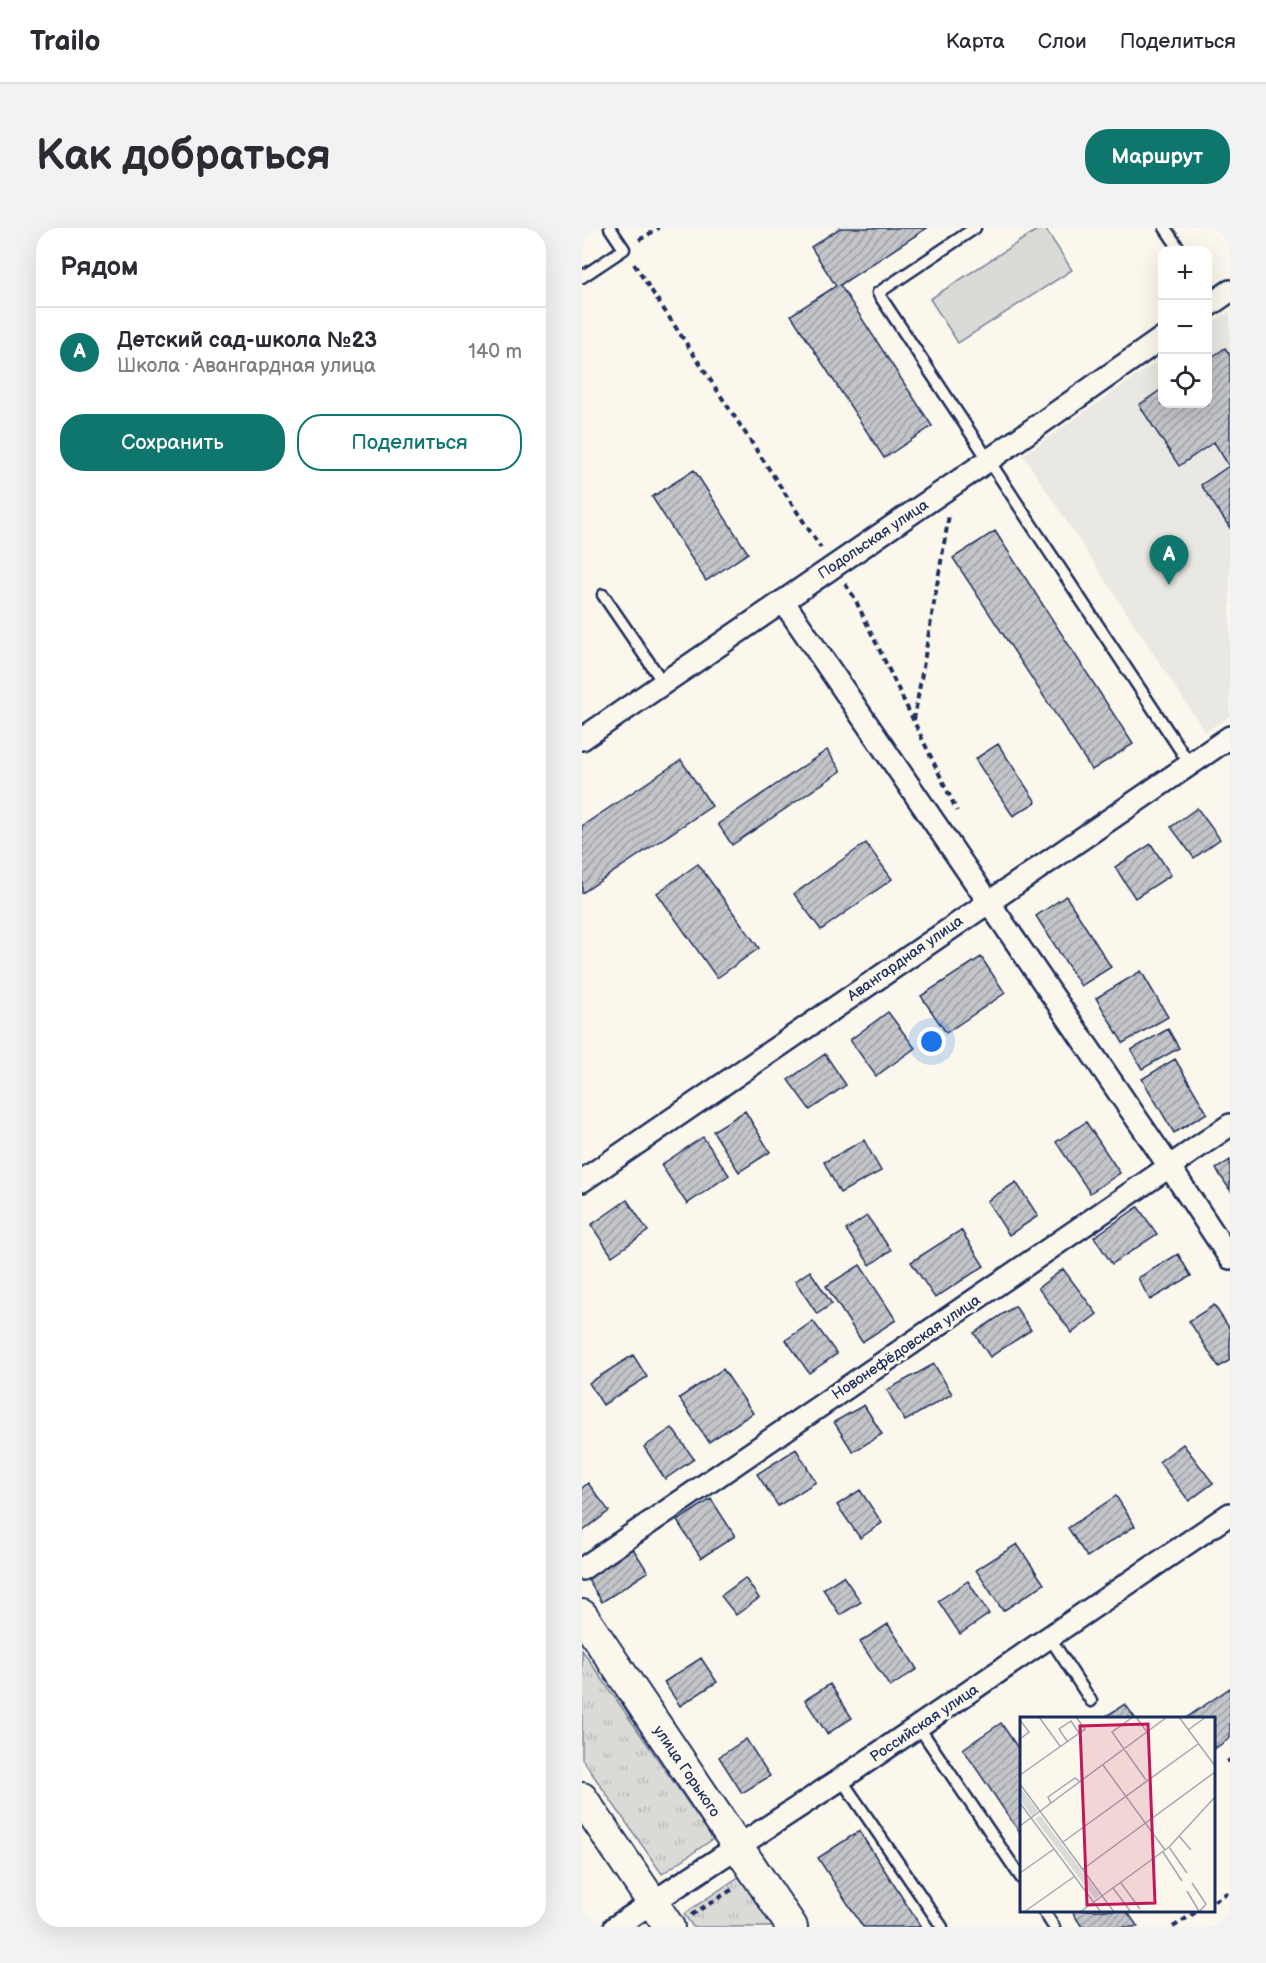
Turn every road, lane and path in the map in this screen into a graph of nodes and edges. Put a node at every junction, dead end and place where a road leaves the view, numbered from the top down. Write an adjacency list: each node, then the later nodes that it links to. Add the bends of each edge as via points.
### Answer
1 (610, 228): 6 (lane)
2 (659, 228): 6 (path)
3 (975, 228): 9 (lane, via 878,293)
4 (1165, 228): 5 (lane)
5 (1177, 246)
6 (624, 249): 7 (lane)
7 (582, 277)
8 (1158, 341): 9 (street, Подольская улица)
9 (989, 460): 10 (street, Подольская улица); 17 (lane)
10 (954, 483): 12 (street, Подольская улица); 14 (path)
11 (603, 596): 13 (lane)
12 (783, 601): 13 (street, Подольская улица); 18 (street)
13 (664, 684): 16 (street, Подольская улица)
14 (914, 721)
15 (1230, 736): 17 (street, Авангардная улица)
16 (582, 739)
17 (1189, 763): 18 (street, Авангардная улица)
18 (987, 901): 20 (street); 21 (street, Авангардная улица)
19 (1230, 1125): 20 (street, Новонефёдовская улица)
20 (1169, 1166): 22 (street); 24 (street, Новонефёдовская улица)
21 (582, 1181)
22 (1230, 1258)
23 (1230, 1514): 26 (street, Российская улица)
24 (582, 1569)
25 (582, 1615): 31 (street, улица Горького)
26 (1050, 1638): 27 (lane); 28 (street, Российская улица)
27 (1092, 1701)
28 (918, 1726): 29 (street, Российская улица); 33 (lane)
29 (841, 1779): 31 (street, Российская улица); 42 (lane)
30 (582, 1798): 36 (street)
31 (737, 1845): 32 (street, улица Горького); 36 (street, Российская улица)
32 (757, 1874): 39 (path); 41 (street, улица Горького)
33 (1020, 1876)
34 (1230, 1891): 35 (path)
35 (1215, 1900)
36 (652, 1902): 39 (street); 40 (street, Российская улица)
37 (1044, 1912): 43 (lane)
38 (1197, 1912): 44 (path)
39 (679, 1921)
40 (615, 1927)
41 (792, 1927)
42 (942, 1927)
43 (1054, 1927)
44 (1173, 1927)

